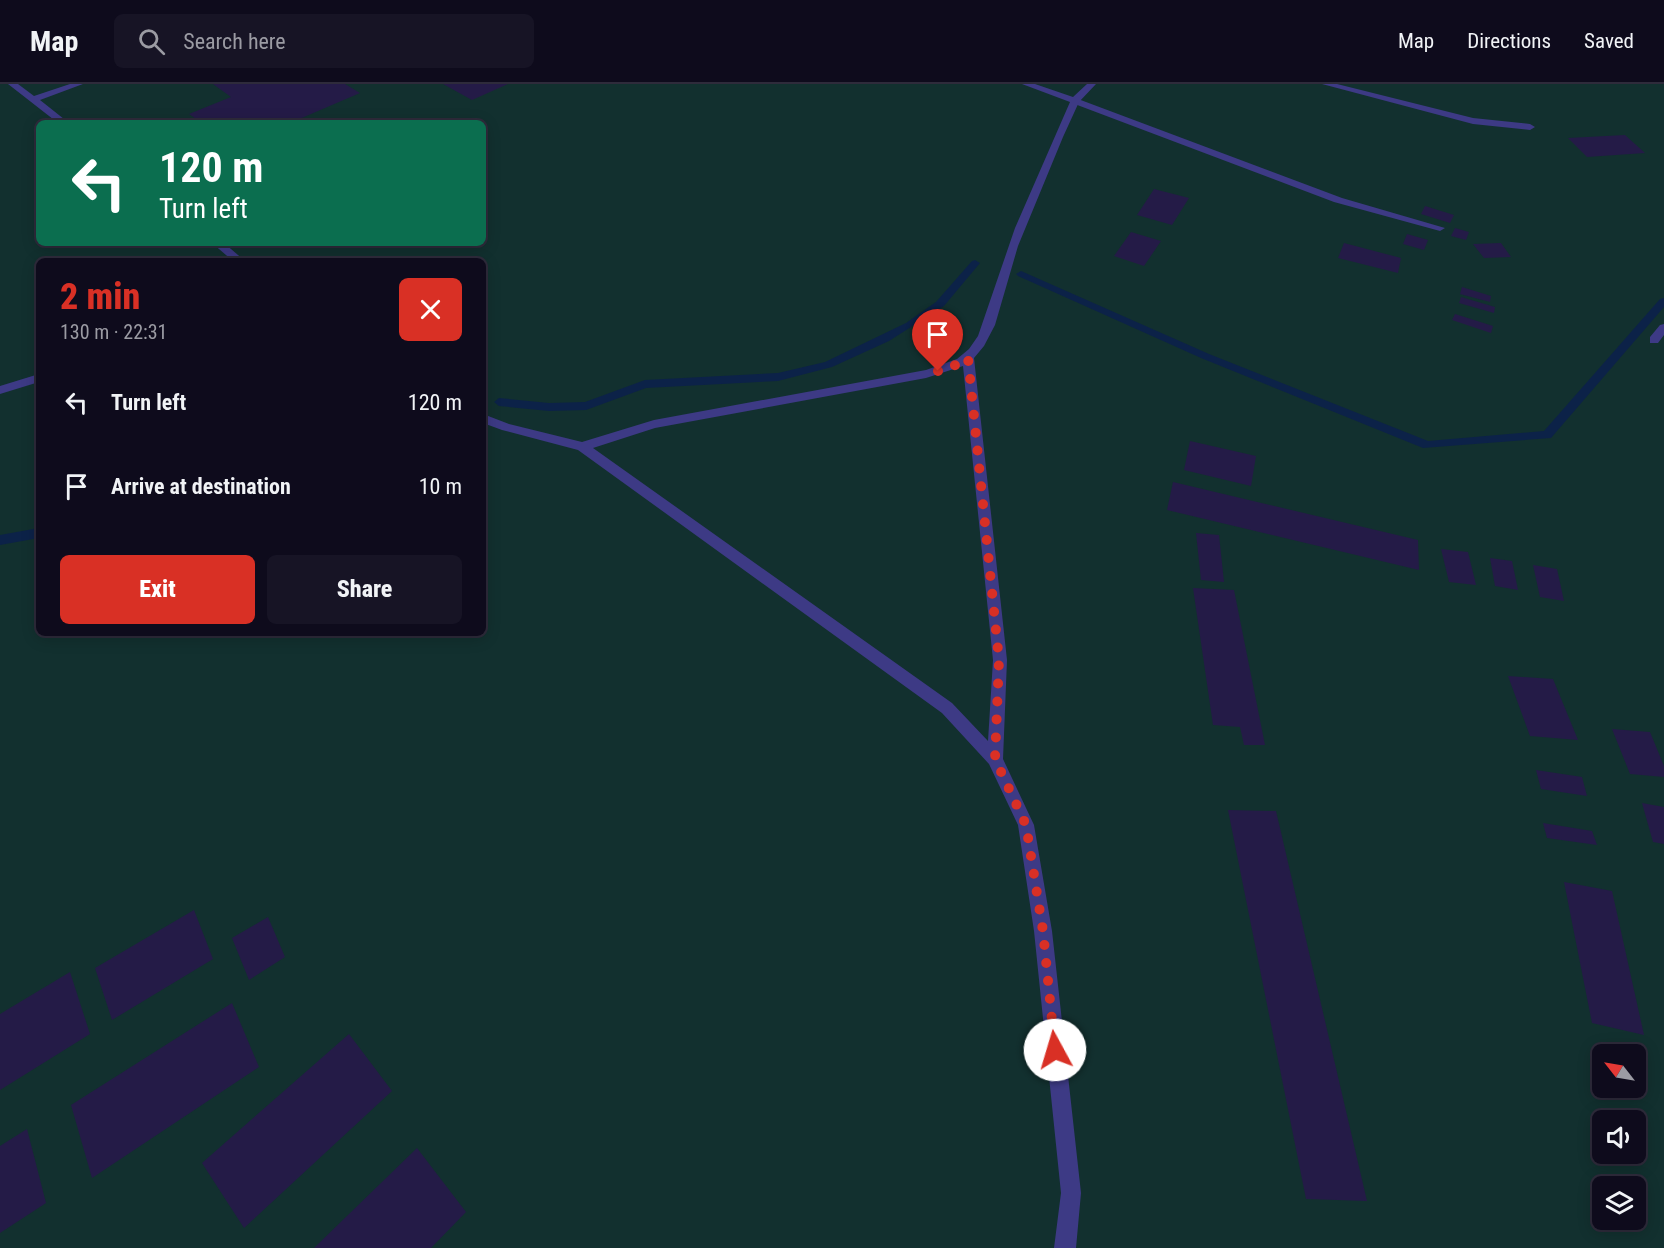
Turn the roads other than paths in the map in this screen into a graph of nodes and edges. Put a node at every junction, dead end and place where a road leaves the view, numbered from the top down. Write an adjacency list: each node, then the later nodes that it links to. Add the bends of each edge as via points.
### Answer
1 (12, 84): 6 (street)
2 (79, 84): 6 (street)
3 (1026, 84): 7 (street)
4 (1092, 84): 7 (street)
5 (1326, 84): 9 (street, via 1473,121)
6 (32, 100): 8 (street)
7 (1075, 101): 10 (street, via 1338,200); 15 (street, via 1013,246 987,328)
8 (60, 120)
9 (1530, 127)
10 (1440, 228)
11 (221, 246): 12 (street)
12 (236, 258)
13 (1664, 328): 14 (street)
14 (1654, 340)
15 (968, 358): 19 (street, via 926,374 654,424); 20 (street, via 999,660)
16 (36, 379): 17 (street)
17 (0, 390)
18 (486, 419): 19 (street)
19 (582, 447): 20 (street, via 947,708)
20 (995, 759): 21 (street, via 1026,825 1043,931 1071,1193)
21 (1065, 1248)

